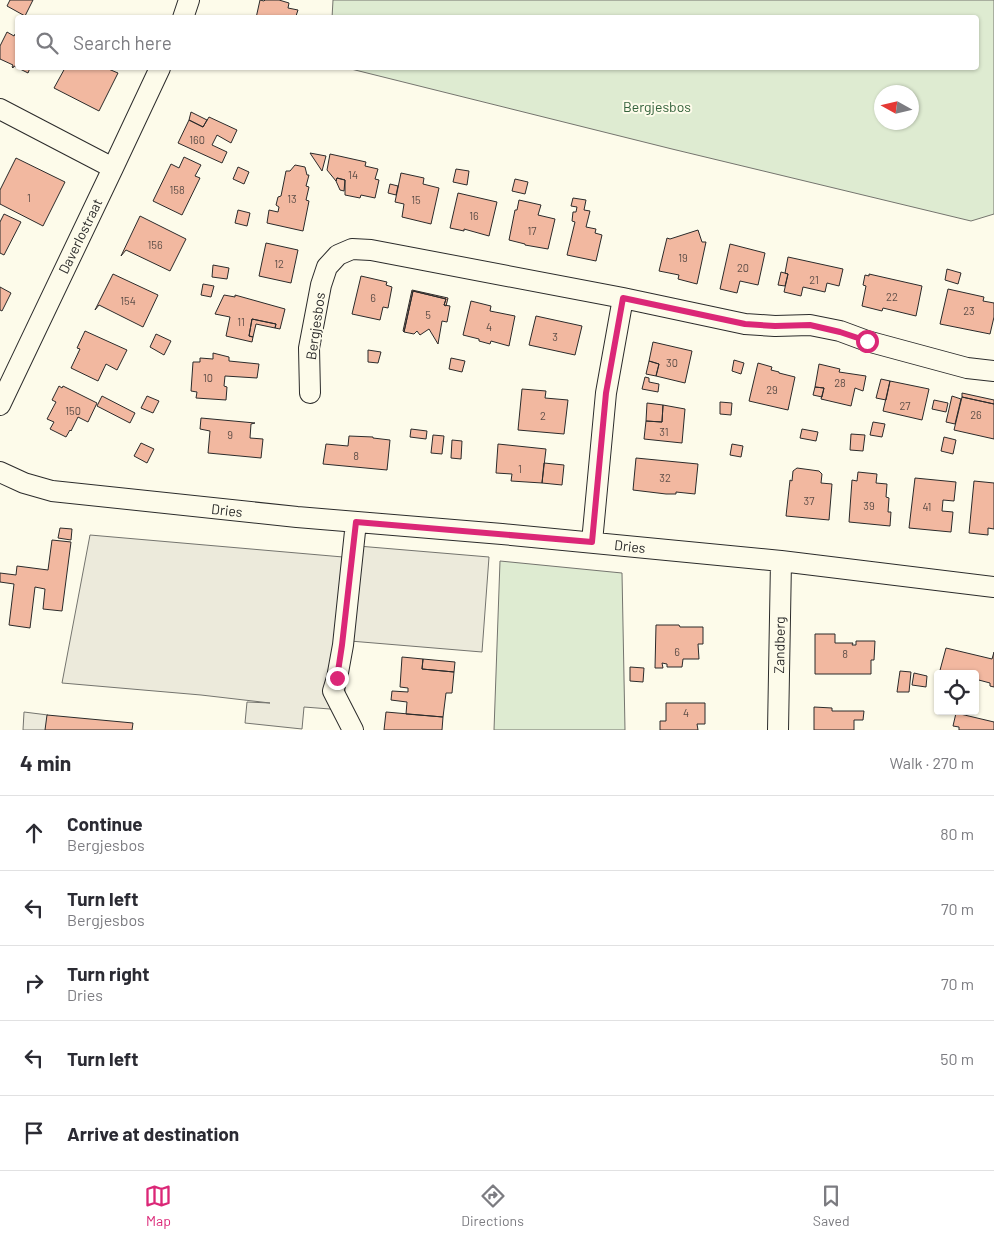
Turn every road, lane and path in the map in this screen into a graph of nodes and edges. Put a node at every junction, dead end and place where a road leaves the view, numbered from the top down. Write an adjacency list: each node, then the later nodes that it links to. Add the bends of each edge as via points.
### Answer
1 (189, 0): 2 (street)
2 (184, 15)
3 (159, 70): 5 (street, Daverlostraat)
4 (0, 109): 5 (street)
5 (113, 168): 9 (street, Daverlostraat)
6 (623, 298): 7 (street, Bergjesbos, via 745,324 810,325 968,368); 8 (street, Bergjesbos, via 352,248 338,255 327,267 321,285 309,348); 14 (street, via 606,393)
7 (994, 371)
8 (310, 393)
9 (0, 405)
10 (0, 457): 11 (street)
11 (0, 467)
12 (0, 472): 13 (street, Dries, via 52,492)
13 (356, 522): 14 (street, Dries); 17 (street, via 342,645 333,691)
14 (592, 542): 15 (street, Dries)
15 (781, 560): 16 (street, Dries); 18 (street, Zandberg)
16 (994, 587)
17 (353, 730)
18 (778, 730)

